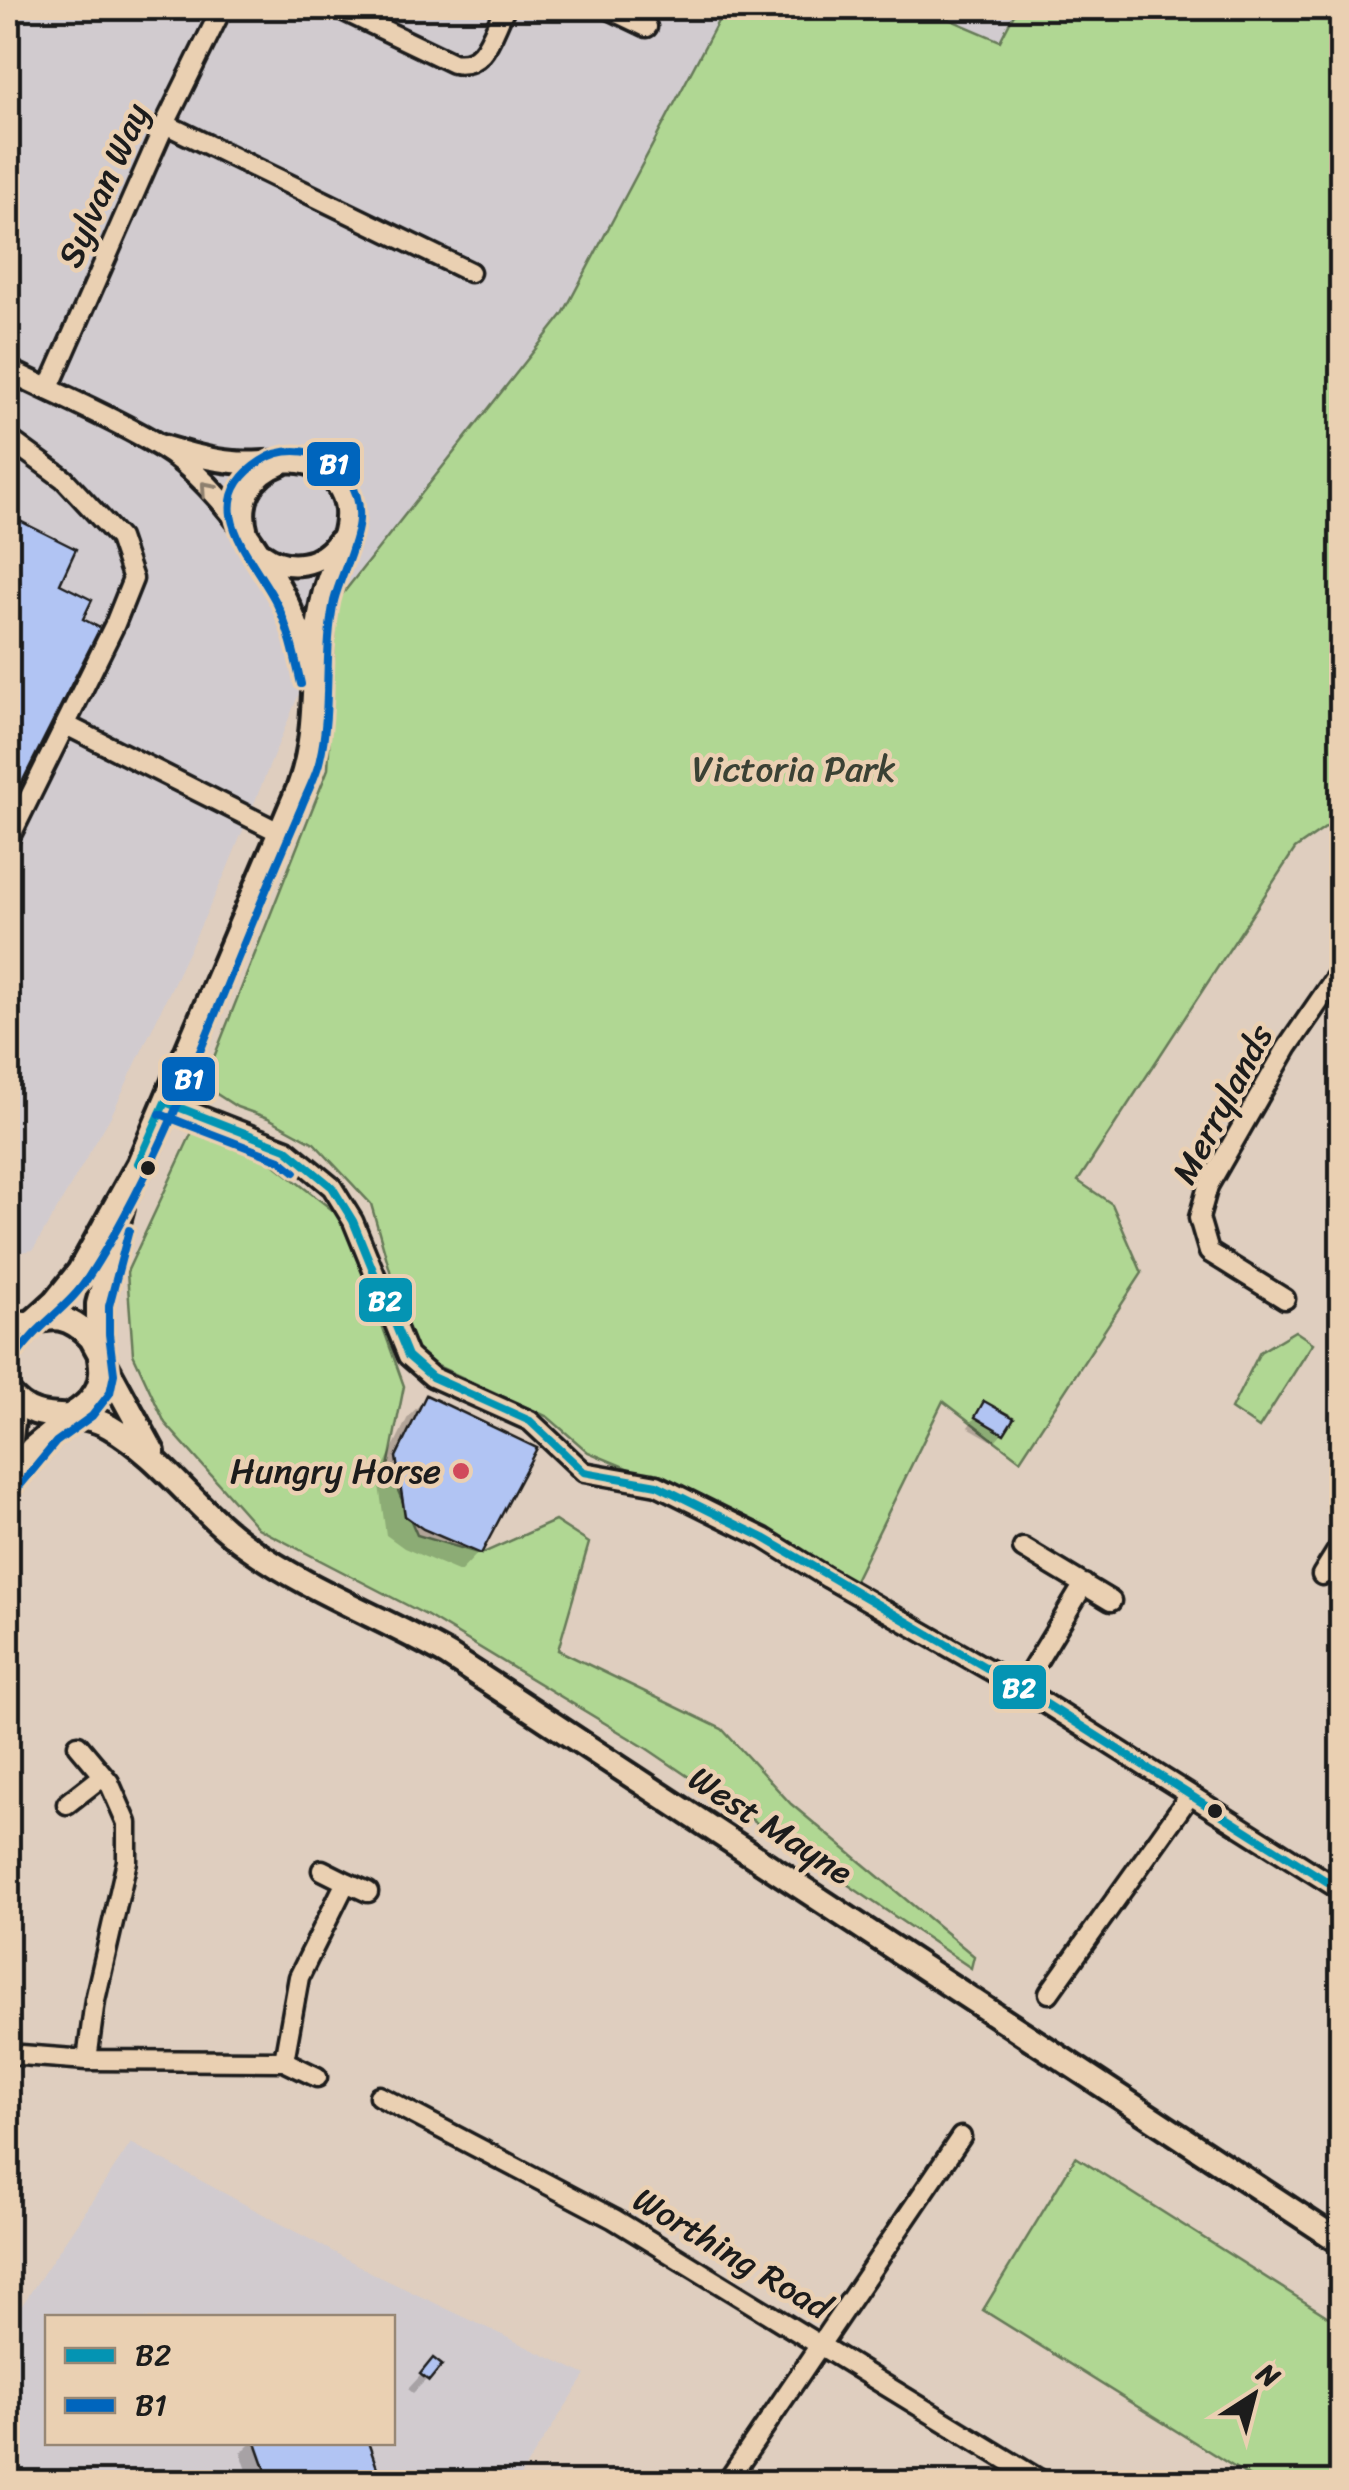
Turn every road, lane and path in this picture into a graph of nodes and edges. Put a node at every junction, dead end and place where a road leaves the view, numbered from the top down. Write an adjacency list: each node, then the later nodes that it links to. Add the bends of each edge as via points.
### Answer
1 (222, 8): 6 (street, Sylvan Way)
2 (338, 8): 3 (street, via 467,66 477,62)
3 (505, 8)
4 (607, 8): 5 (street)
5 (648, 27)
6 (165, 124): 7 (street); 9 (street, Sylvan Way)
7 (470, 272)
8 (8, 370): 9 (street)
9 (48, 390): 11 (street)
10 (8, 438): 16 (street, via 64,479 119,538 133,579)
11 (159, 445): 12 (street, via 232,462); 14 (street, one-way to 11, via 190,469)
12 (282, 464): 13 (street, via 300,462 331,477 346,504); 14 (street, via 258,477 248,492 244,522)
13 (344, 530): 14 (street, via 312,562 288,565); 15 (street, via 323,596)
14 (254, 544): 15 (street, via 285,592)
15 (312, 680): 17 (street, via 308,758)
16 (66, 724): 17 (street); 18 (street)
17 (279, 832): 20 (street)
18 (8, 841)
19 (1342, 968): 22 (street, Merrylands, via 1208,1186 1199,1218 1209,1252)
20 (165, 1102): 21 (street); 36 (street, via 286,1149 332,1187 353,1221 408,1356 432,1377 530,1420 584,1472 657,1486 764,1538)
21 (138, 1163): 23 (street, via 78,1271); 26 (street, via 97,1304)
22 (1286, 1299)
23 (32, 1320): 24 (main road, West Mayne); 25 (main road); 26 (main road, West Mayne, via 68,1320)
24 (8, 1327)
25 (8, 1347)
26 (98, 1350): 28 (main road, via 99,1388); 29 (main road, West Mayne)
27 (8, 1393): 28 (main road, West Mayne, via 36,1415); 30 (street, via 14,1444)
28 (70, 1415): 29 (main road, West Mayne, via 106,1424); 30 (street)
29 (164, 1468): 52 (main road, West Mayne, via 218,1525 270,1562 448,1656)
30 (8, 1477)
31 (1342, 1543): 33 (street)
32 (1023, 1548): 34 (street)
33 (1322, 1575)
34 (1084, 1584): 35 (street); 36 (street)
35 (1112, 1600)
36 (1021, 1688): 39 (street)
37 (78, 1745): 38 (street)
38 (103, 1776): 40 (street); 47 (street, via 127,1823 127,1860)
39 (1190, 1795): 44 (street); 45 (street)
40 (68, 1804)
41 (322, 1870): 42 (street)
42 (346, 1882): 43 (street); 48 (street, via 299,1977)
43 (368, 1892)
44 (1342, 1892)
45 (1049, 1993)
46 (8, 2054): 47 (street)
47 (86, 2060): 48 (street)
48 (284, 2061): 49 (street)
49 (317, 2076)
50 (379, 2096): 53 (street, Worthing Road, via 614,2219)
51 (960, 2137): 53 (street)
52 (1342, 2243)
53 (823, 2344): 54 (street); 55 (street, Worthing Road)
54 (727, 2482)
55 (1042, 2482)

